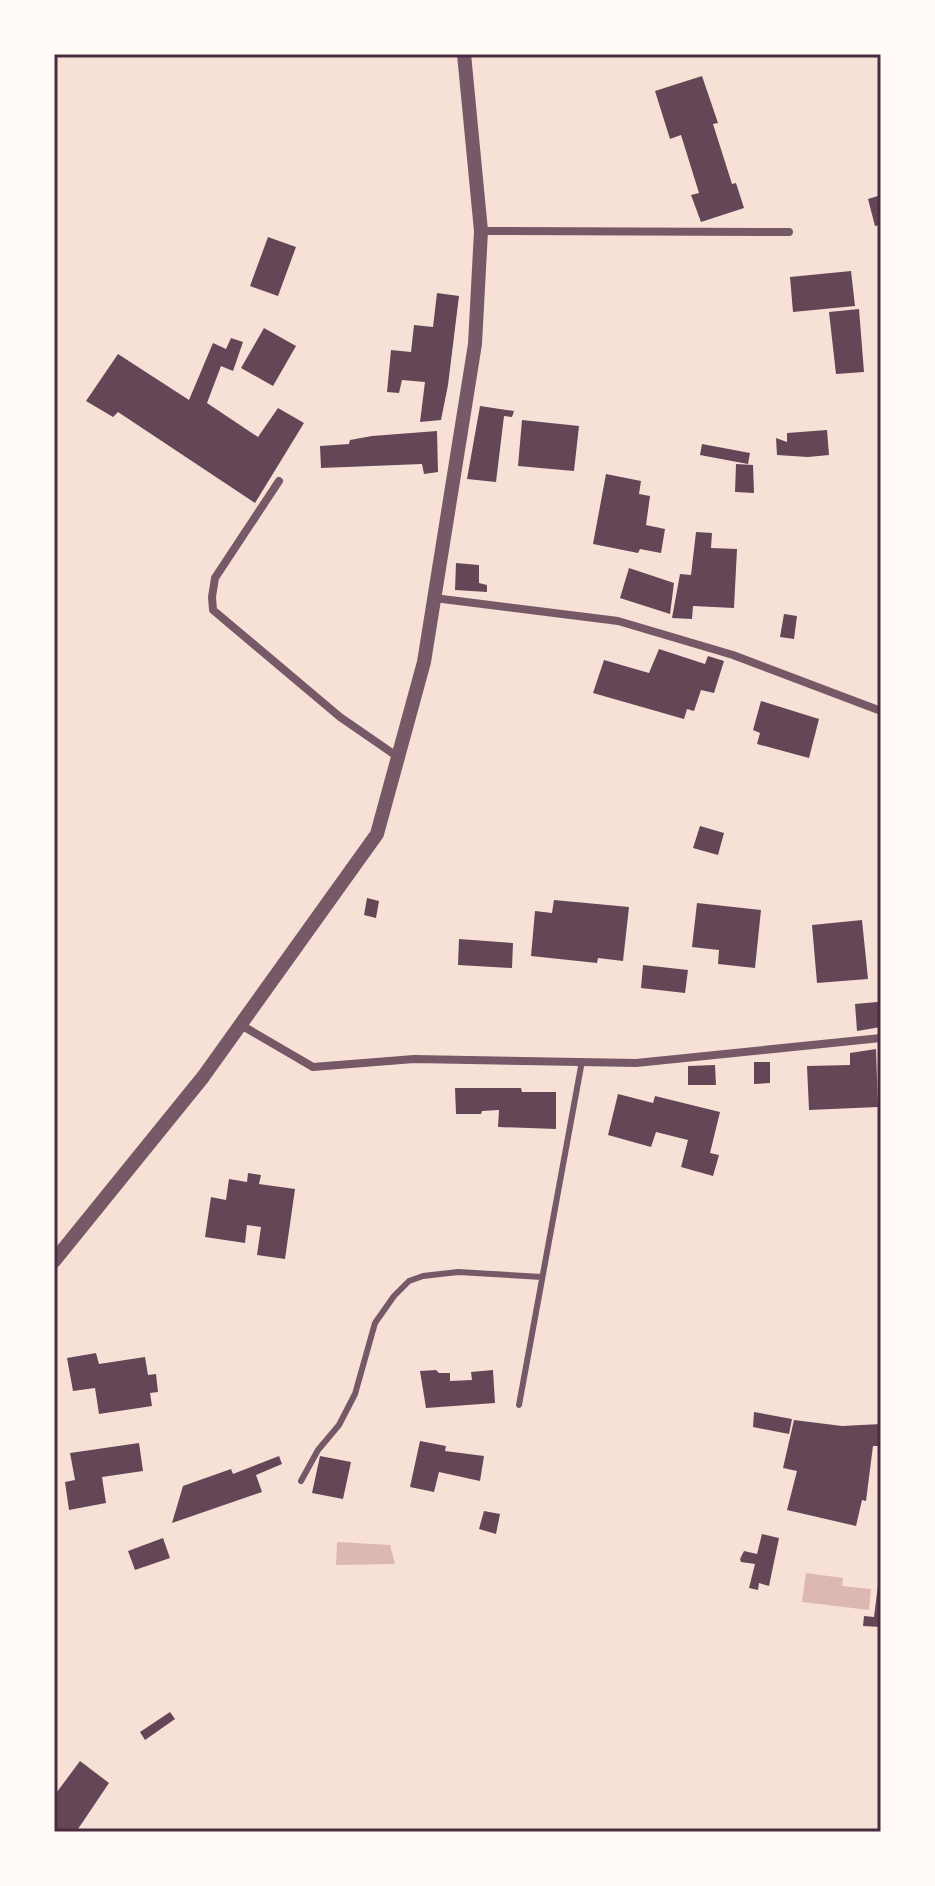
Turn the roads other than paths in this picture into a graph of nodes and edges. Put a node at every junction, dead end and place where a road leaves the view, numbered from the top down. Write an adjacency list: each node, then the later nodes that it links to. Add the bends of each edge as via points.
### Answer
1 (464, 54): 2 (street)
2 (481, 231): 3 (street); 5 (street, via 475,344)
3 (789, 232)
4 (279, 481): 7 (street, via 215,578 213,610 340,717)
5 (434, 598): 6 (street, via 618,621 733,655); 7 (street, via 424,662)
6 (881, 711)
7 (398, 757): 8 (street, via 377,834)
8 (241, 1025): 10 (street, via 313,1067 414,1059); 11 (street)
9 (881, 1038): 10 (street, via 636,1063)
10 (582, 1061): 12 (lane)
11 (54, 1261)
12 (542, 1277): 13 (lane); 14 (lane, via 458,1272 409,1281 375,1323 355,1394)
13 (519, 1405)
14 (301, 1481)

